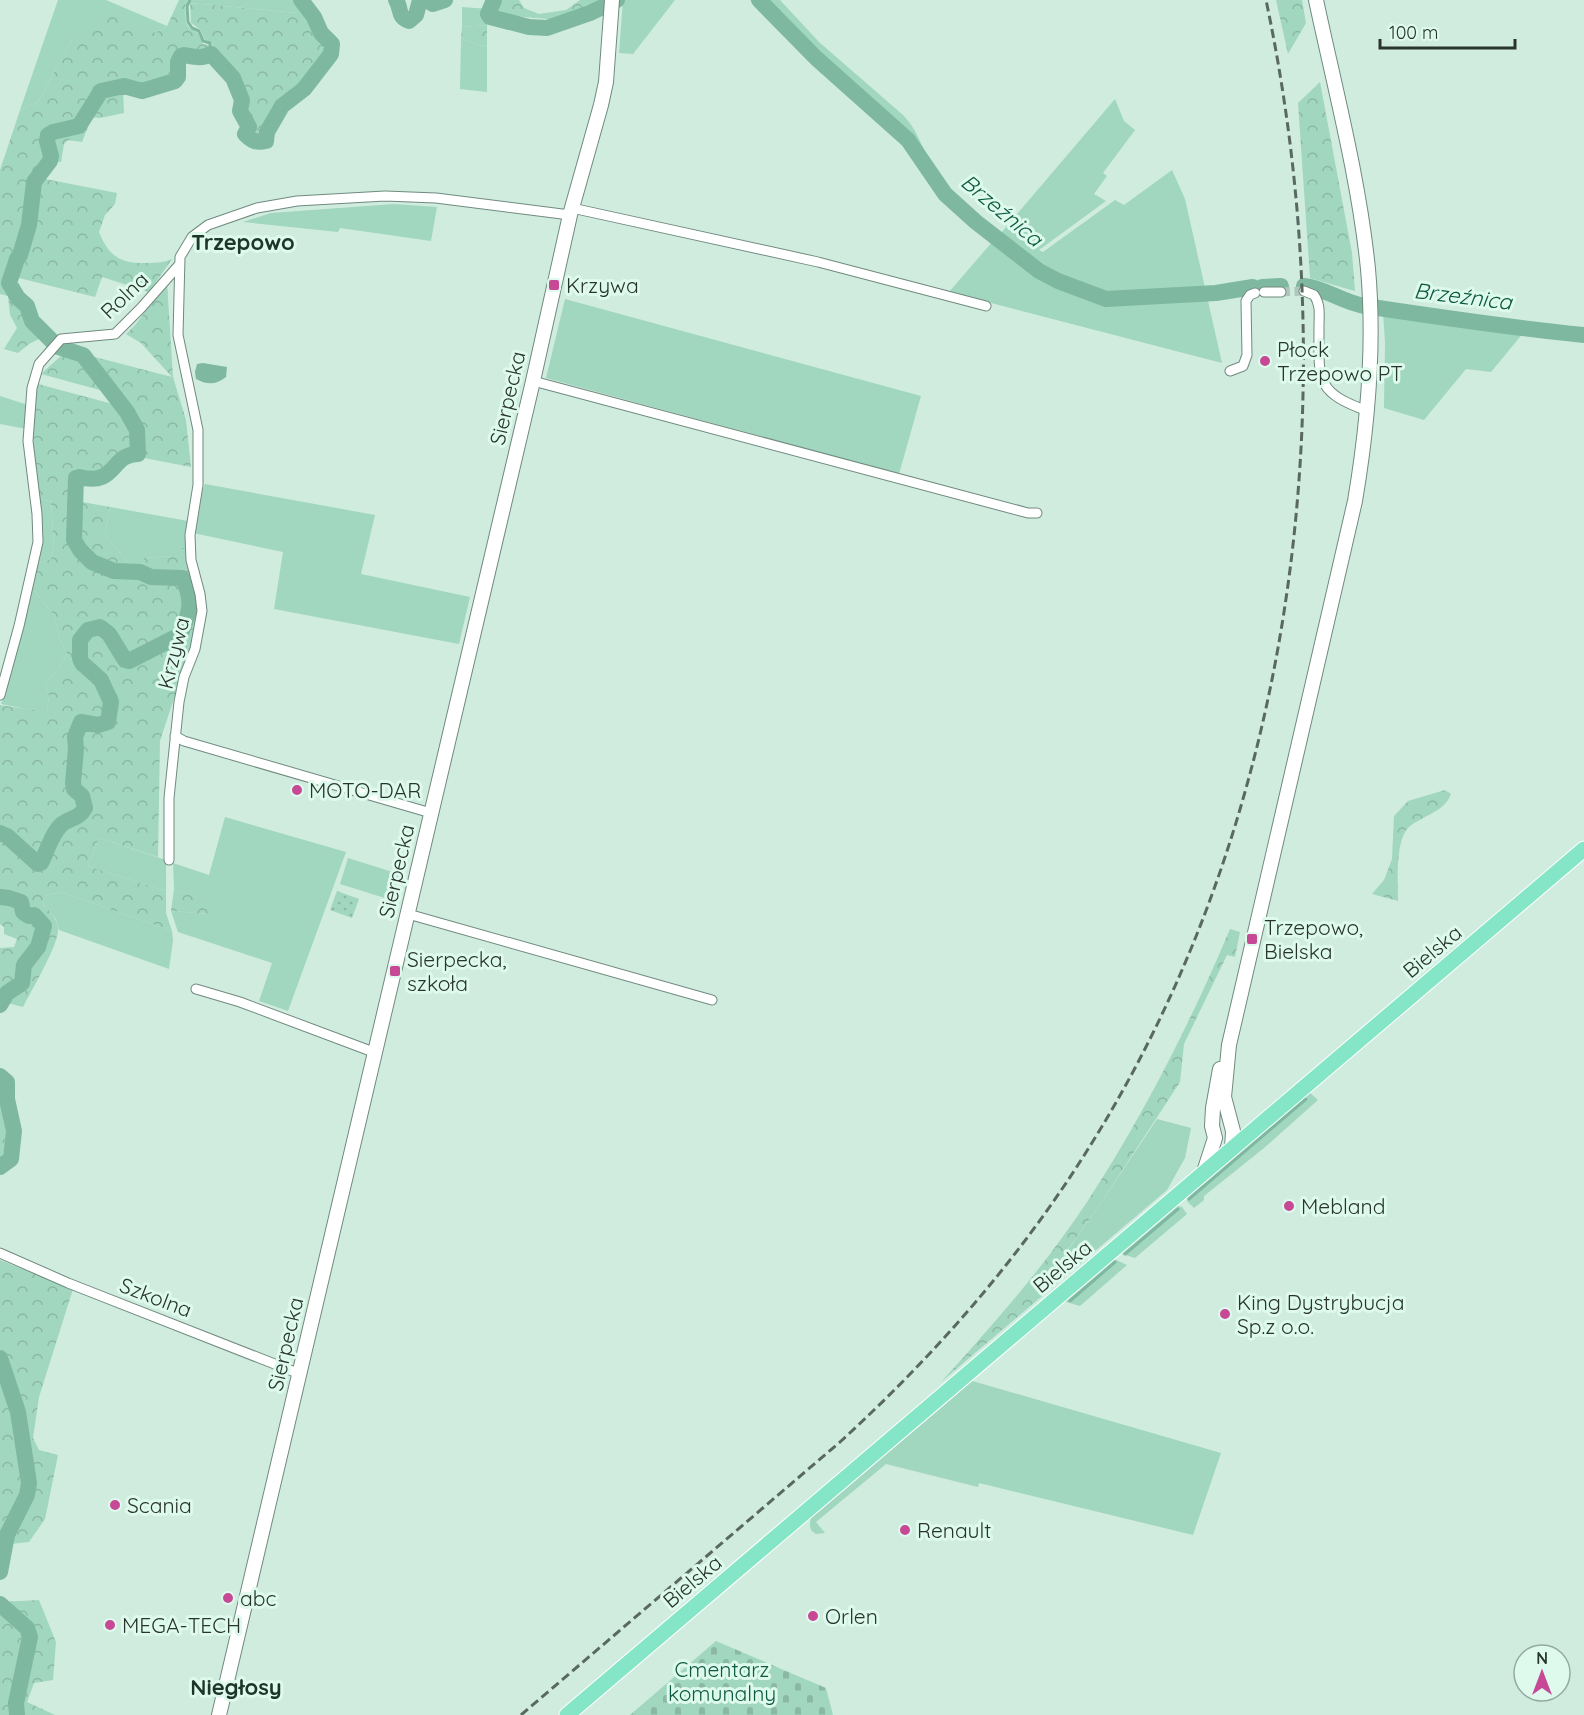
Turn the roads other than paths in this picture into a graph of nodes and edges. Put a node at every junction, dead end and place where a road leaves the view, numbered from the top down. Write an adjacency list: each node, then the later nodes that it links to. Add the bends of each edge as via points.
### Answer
1 (612, 0): 3 (street, Sierpecka, via 606,82)
2 (1316, 0): 10 (street, via 1358,200 1369,291)
3 (571, 212): 4 (street, Krzywa, via 436,198 385,196 297,201 256,208 208,225 192,237); 7 (street, Krzywa, via 818,262); 9 (street, Sierpecka)
4 (179, 265): 12 (street, Rolna, via 115,334 59,340 39,364 32,388 28,441 38,542); 13 (street, Krzywa, via 178,335 198,430 198,485 190,535 202,611 195,649 184,677)
5 (1304, 291): 10 (street, via 1314,295 1319,305 1319,359 1324,385 1340,399)
6 (1281, 292): 8 (street, via 1260,292 1248,298 1247,355 1243,366)
7 (986, 306)
8 (1230, 371)
9 (533, 381): 11 (street); 14 (street, Sierpecka)
10 (1368, 411): 20 (street, via 1355,501)
11 (1037, 513)
12 (0, 695)
13 (174, 736): 14 (street); 16 (street, Krzywa)
14 (432, 813): 17 (street, Sierpecka)
15 (1584, 849): 23 (main road, Bielska)
16 (169, 860)
17 (408, 914): 19 (street); 21 (street, Sierpecka)
18 (196, 989): 21 (street)
19 (712, 1000)
20 (1228, 1045): 22 (street, via 1224,1097); 24 (street, via 1214,1099)
21 (376, 1053): 28 (street, Sierpecka)
22 (1230, 1119): 23 (street, via 1245,1126); 25 (street)
23 (1260, 1125): 25 (main road, Bielska)
24 (1215, 1138): 25 (street); 26 (street)
25 (1230, 1150): 26 (main road, Bielska)
26 (1204, 1172): 30 (main road, Bielska)
27 (0, 1252): 28 (street, Szkolna, via 68,1283)
28 (300, 1374): 29 (street, Sierpecka)
29 (219, 1715)
30 (567, 1715)

